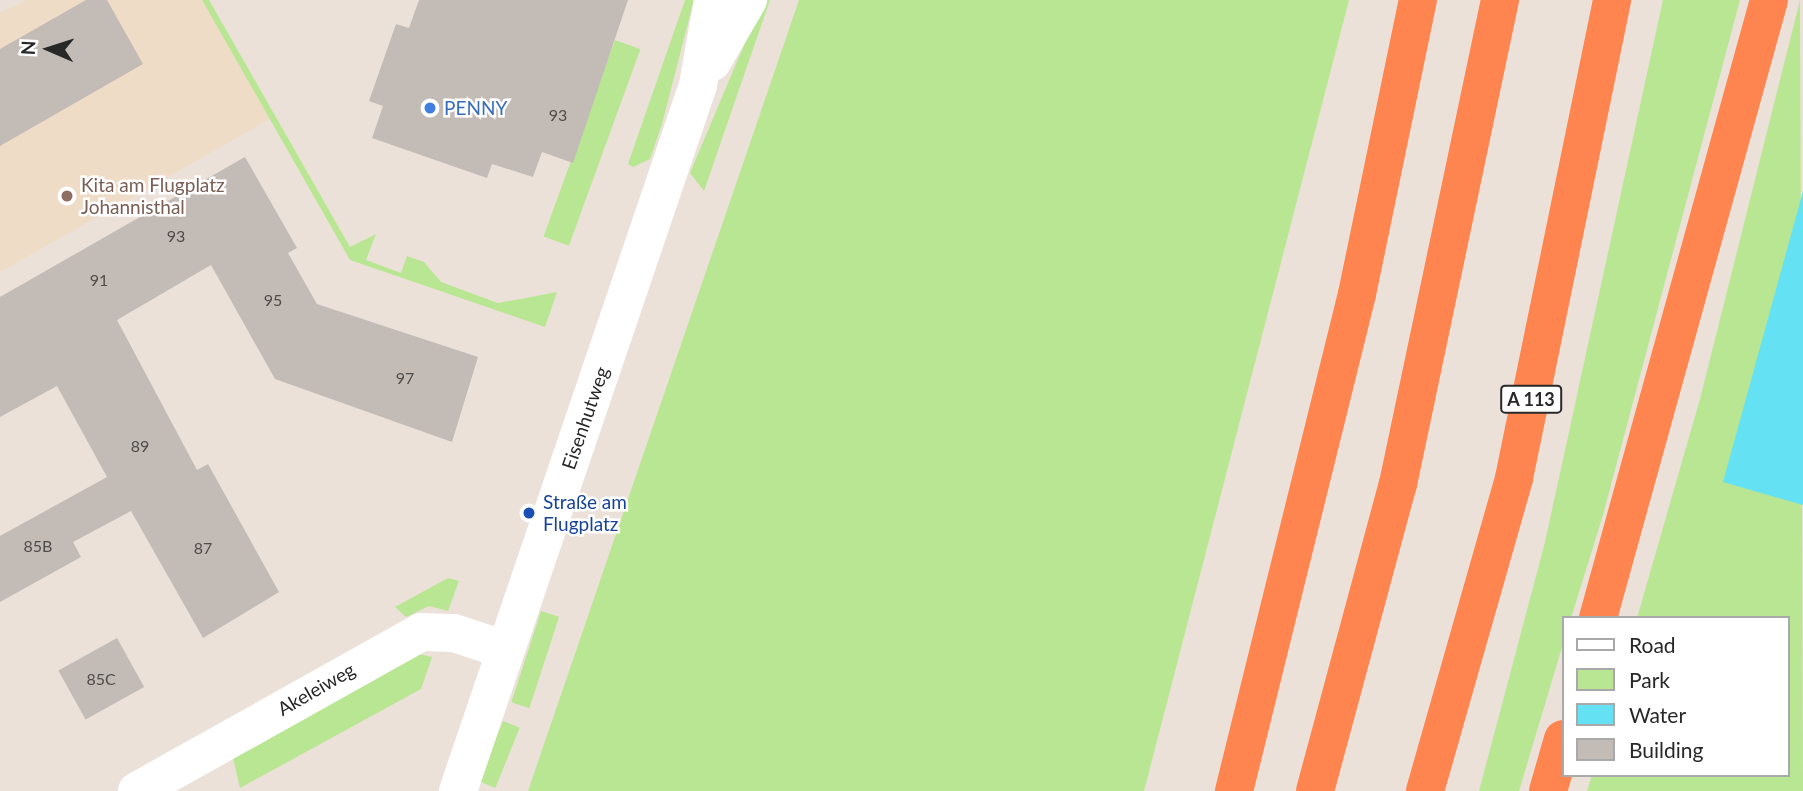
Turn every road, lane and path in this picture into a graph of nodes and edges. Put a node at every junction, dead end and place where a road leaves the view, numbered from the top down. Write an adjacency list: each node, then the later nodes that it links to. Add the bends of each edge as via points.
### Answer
1 (713, 0): 7 (street, Eisenhutweg)
2 (748, 0): 7 (street, Eisenhutweg)
3 (1418, 0): 13 (highway, via 1357,294)
4 (1500, 0): 14 (highway, via 1398,484)
5 (1612, 0): 15 (highway, A 113, via 1514,478)
6 (1769, 0): 8 (highway)
7 (698, 85): 9 (street, Eisenhutweg)
8 (1599, 616)
9 (505, 650): 11 (street, Akeleiweg, via 454,633 422,632); 12 (street, Eisenhutweg)
10 (1562, 742): 16 (highway)
11 (137, 791)
12 (457, 791)
13 (1234, 791)
14 (1315, 791)
15 (1425, 791)
16 (1548, 791)

